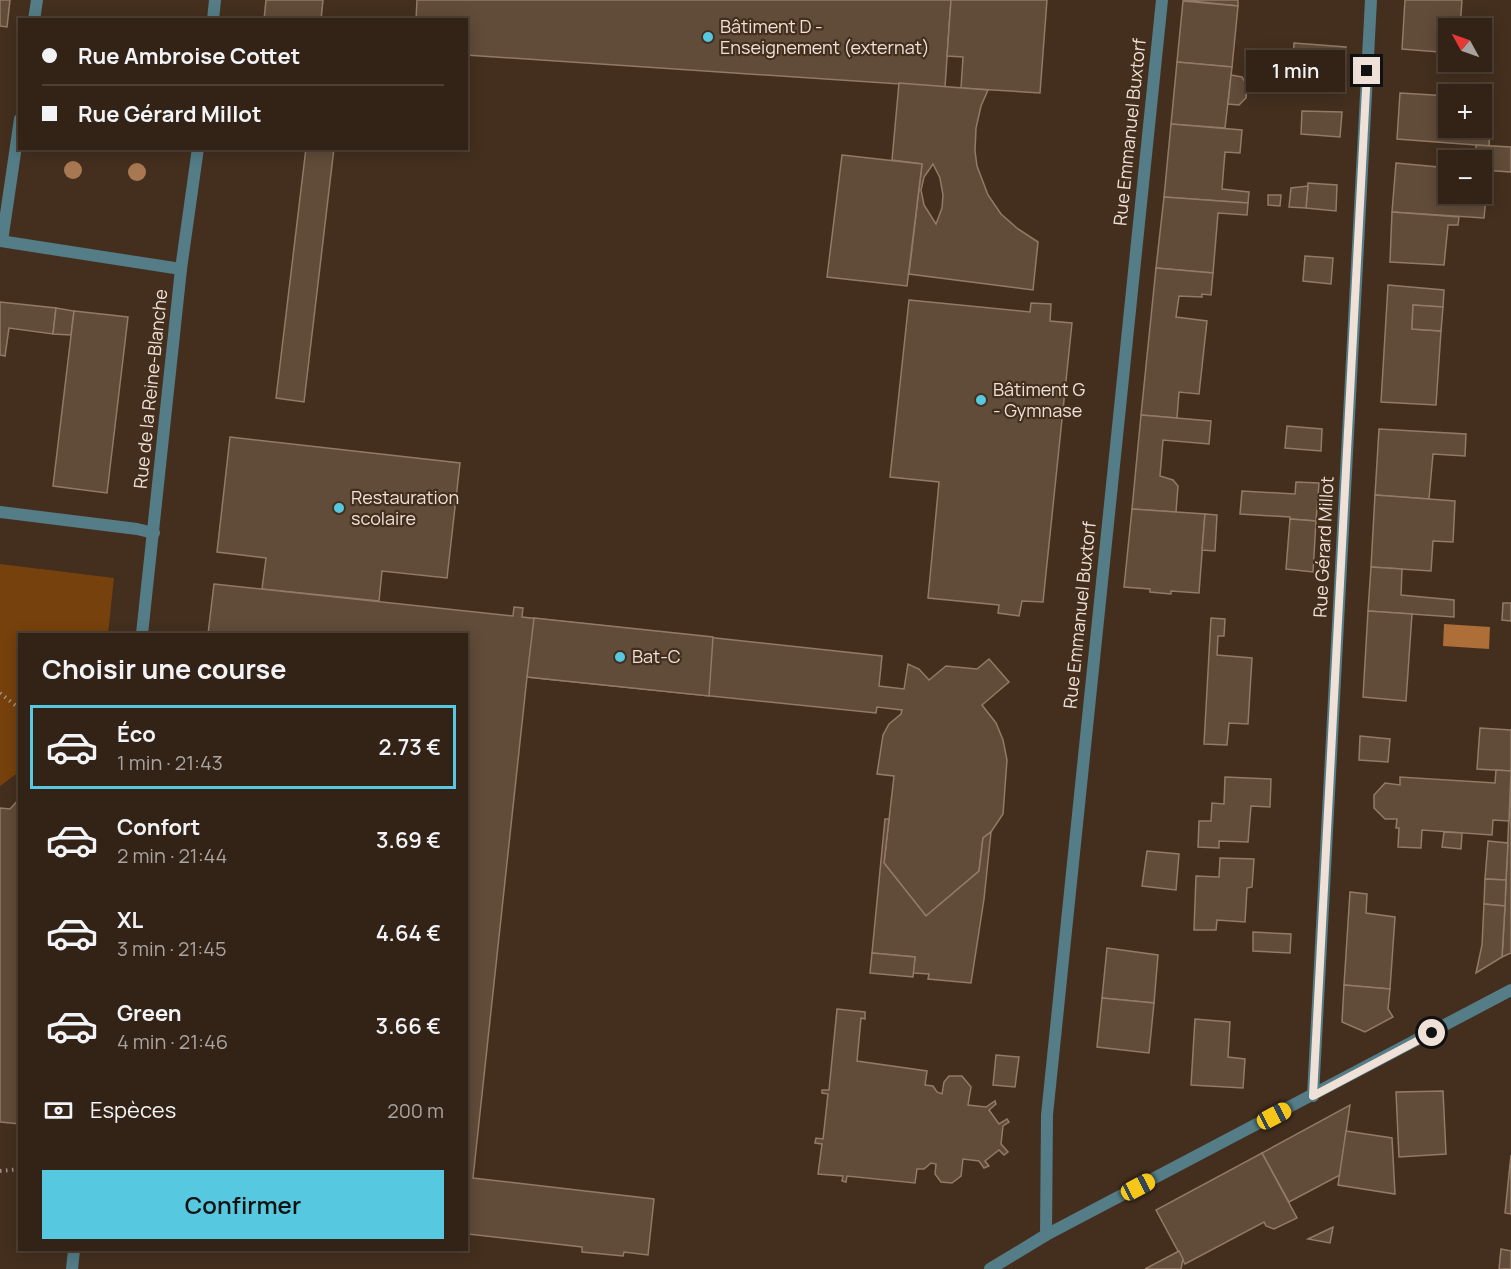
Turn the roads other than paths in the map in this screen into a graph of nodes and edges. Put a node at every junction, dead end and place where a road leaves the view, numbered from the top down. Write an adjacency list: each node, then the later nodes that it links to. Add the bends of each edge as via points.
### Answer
1 (37, 0): 5 (street)
2 (215, 0): 6 (street)
3 (1162, 0): 16 (street, Rue Emmanuel Buxtorf, via 1047,1115)
4 (1371, 0): 15 (street, Rue Gérard Millot)
5 (34, 18)
6 (213, 18)
7 (18, 132): 9 (street)
8 (198, 150): 10 (street, Rue de la Reine-Blanche)
9 (1, 241): 10 (street)
10 (181, 269): 12 (street, Rue de la Reine-Blanche)
11 (0, 512): 12 (street)
12 (154, 534): 13 (street, Rue de la Reine-Blanche)
13 (142, 633)
14 (1511, 990): 15 (street)
15 (1313, 1096): 16 (street)
16 (1046, 1235): 19 (street)
17 (74, 1251): 18 (street)
18 (72, 1269)
19 (990, 1269)

